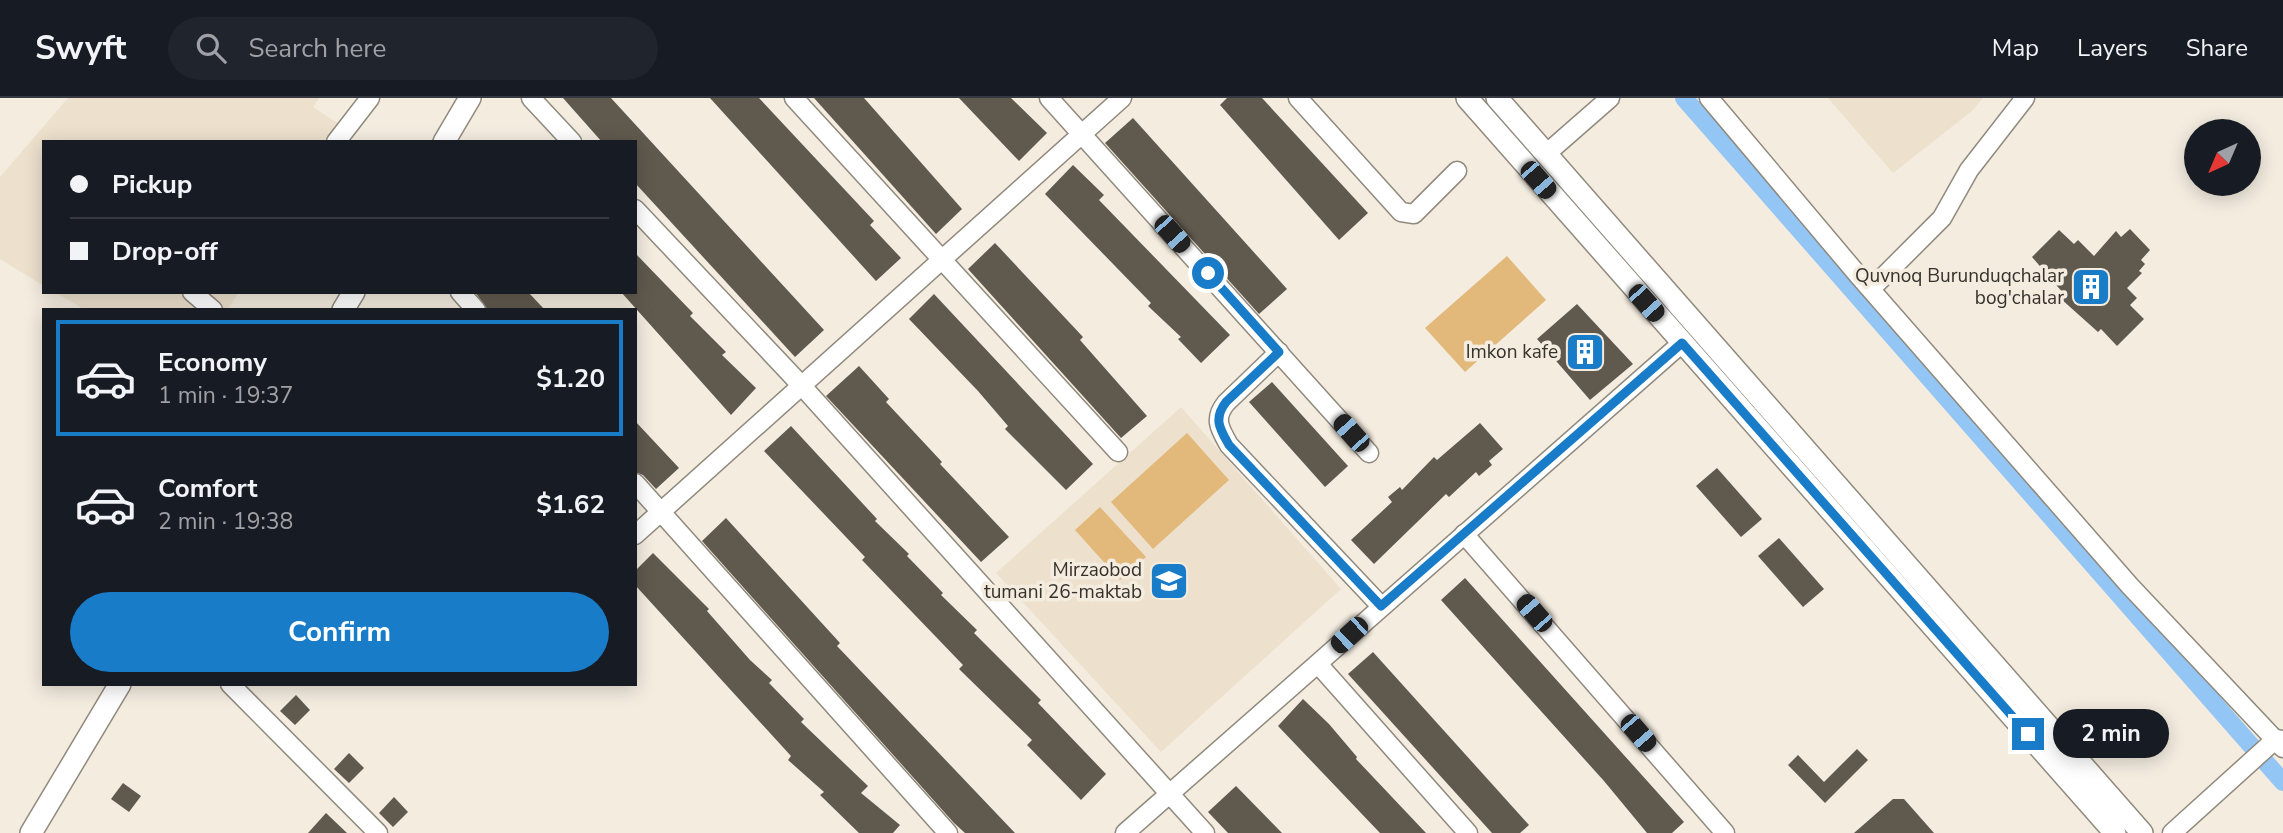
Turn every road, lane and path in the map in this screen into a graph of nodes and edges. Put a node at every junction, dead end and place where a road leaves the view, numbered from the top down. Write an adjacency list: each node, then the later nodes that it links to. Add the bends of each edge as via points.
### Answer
1 (370, 98): 14 (street)
2 (470, 98): 15 (main road)
3 (531, 98): 16 (street)
4 (794, 98): 20 (street)
5 (1049, 98): 13 (street)
6 (1122, 98): 13 (street)
7 (1298, 98): 18 (street, via 1401,212 1413,214)
8 (1467, 98): 26 (main road)
9 (1497, 98): 17 (main road)
10 (1609, 98): 17 (street)
11 (1709, 98): 21 (street)
12 (2025, 98): 21 (street, via 1969,170 1942,218)
13 (1084, 134): 20 (street); 27 (street)
14 (338, 140)
15 (444, 140)
16 (570, 140)
17 (1546, 154): 49 (main road)
18 (1457, 172)
19 (637, 211): 28 (street)
20 (943, 260): 28 (street); 29 (street)
21 (1871, 289): 39 (street, via 2130,586)
22 (194, 294): 24 (street)
23 (462, 294): 25 (street)
24 (211, 308)
25 (474, 308)
26 (1682, 343): 34 (street); 48 (main road)
27 (1279, 352): 30 (street); 35 (street, via 1226,402 1218,426 1229,445)
28 (802, 386): 32 (street); 40 (street)
29 (1118, 452)
30 (1369, 453)
31 (637, 485): 32 (street)
32 (662, 511): 33 (street); 43 (street)
33 (637, 533)
34 (1464, 534): 35 (street); 47 (street)
35 (1381, 606): 36 (street)
36 (1318, 664): 40 (street); 46 (street)
37 (119, 686): 41 (main road)
38 (232, 686): 42 (street)
39 (2281, 742): 50 (street)
40 (1170, 793): 44 (street); 45 (street)
41 (31, 833)
42 (378, 833)
43 (947, 833)
44 (1125, 833)
45 (1205, 833)
46 (1468, 833)
47 (1725, 833)
48 (2115, 833)
49 (2142, 833)
50 (2172, 833)

